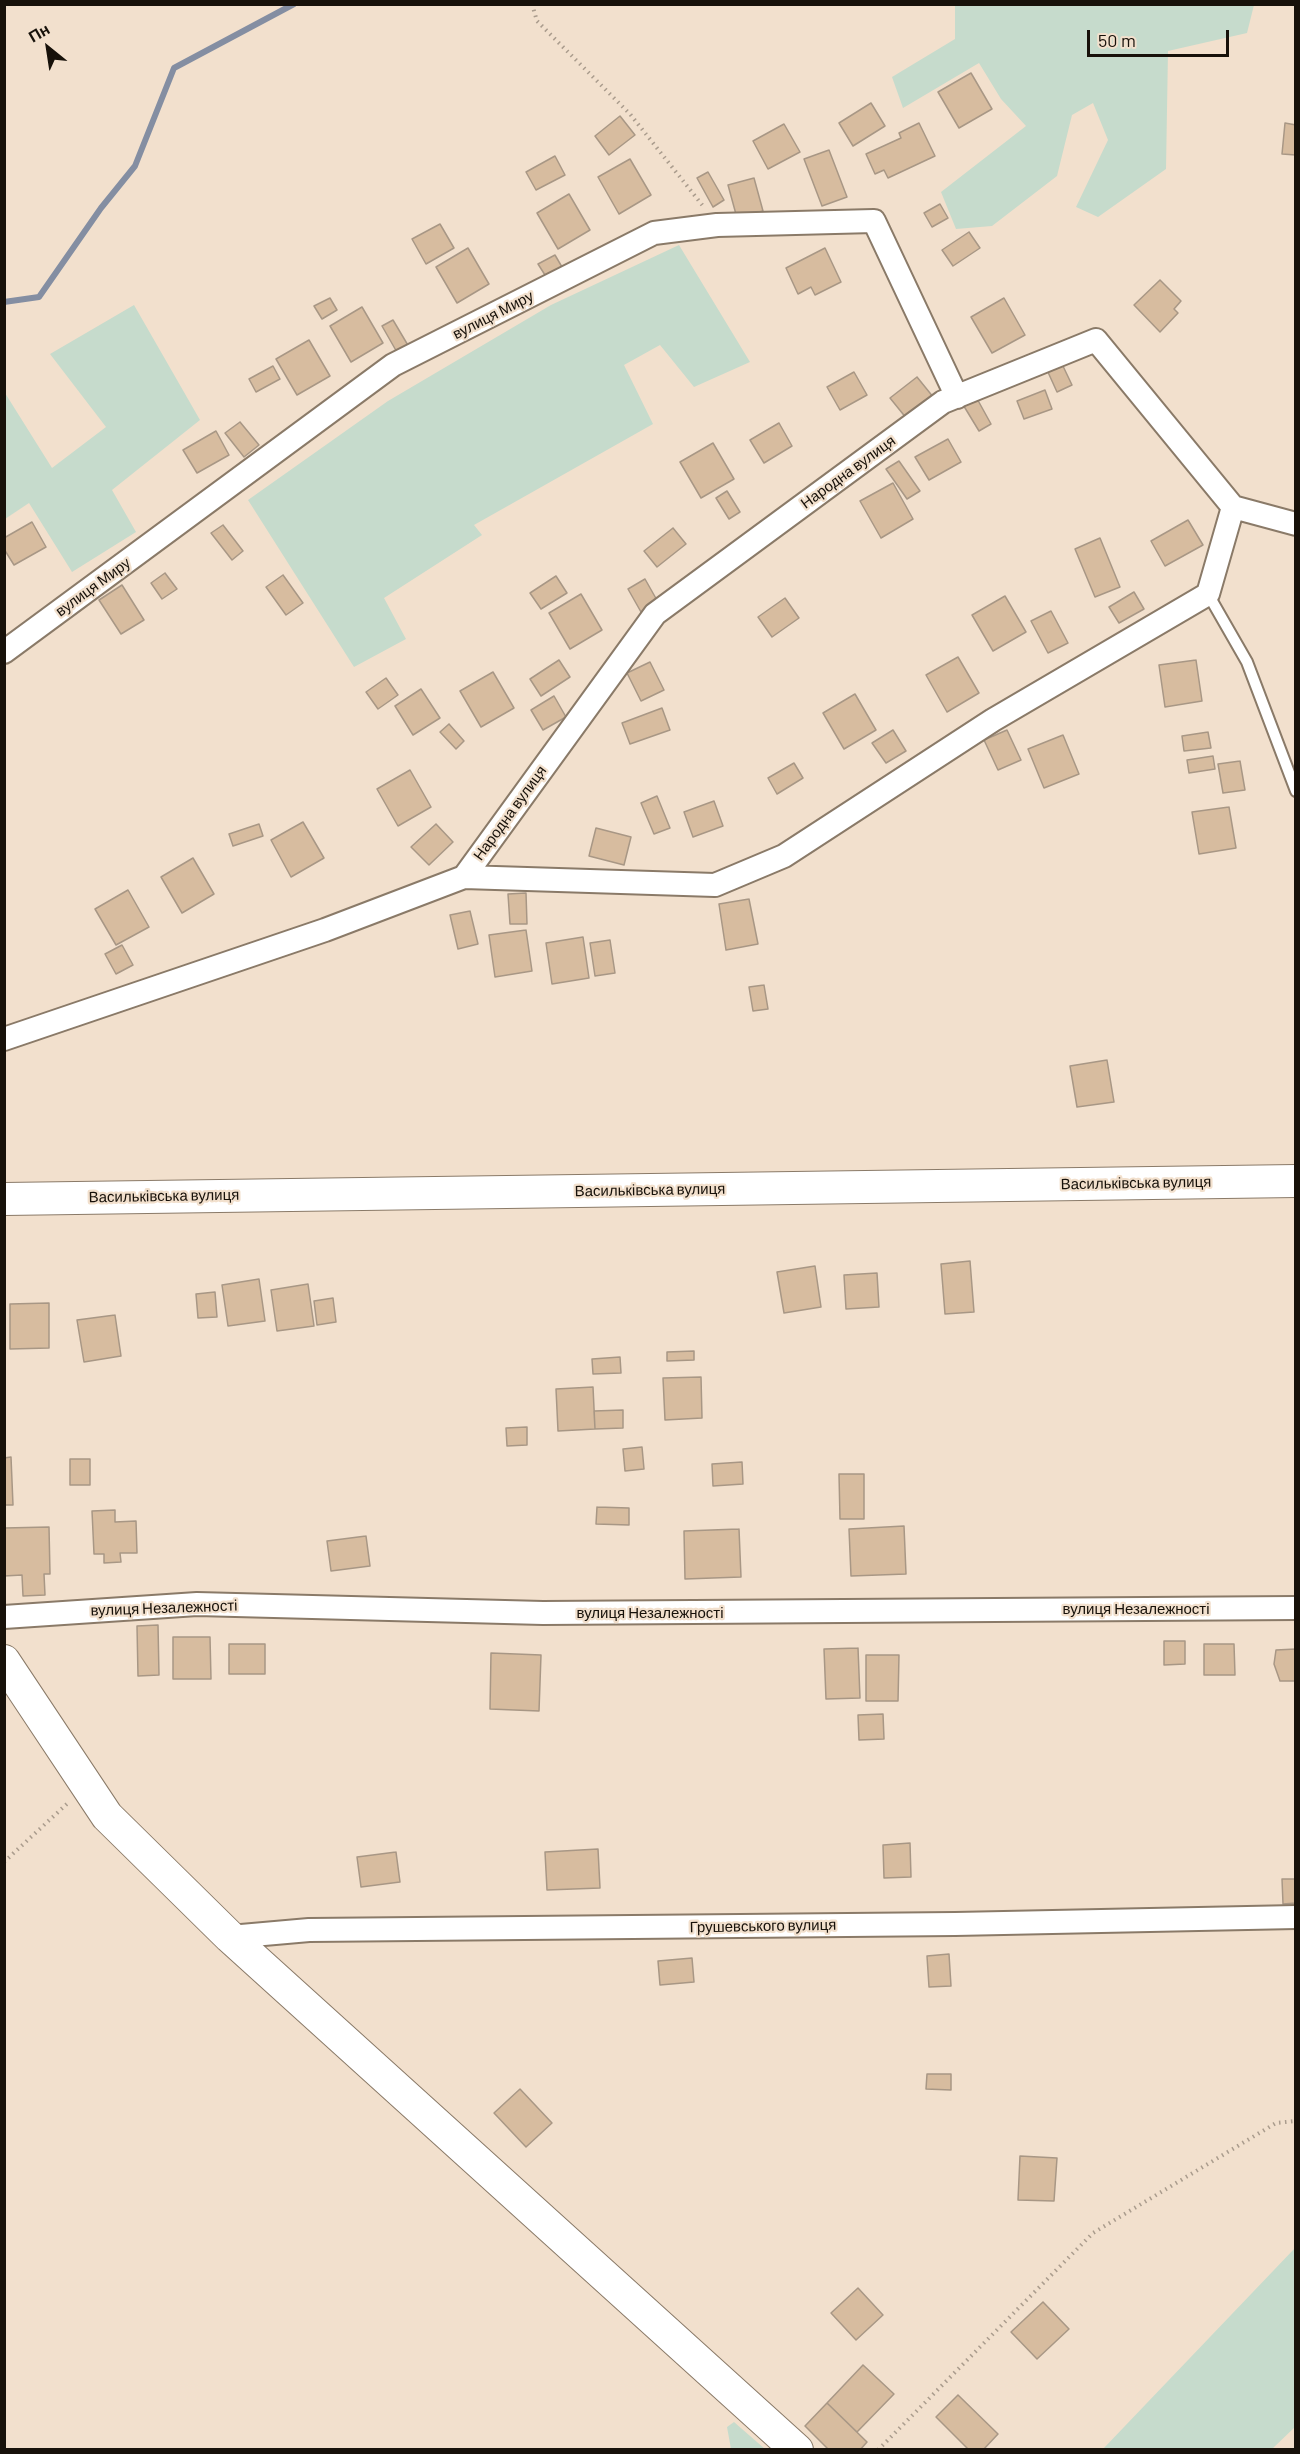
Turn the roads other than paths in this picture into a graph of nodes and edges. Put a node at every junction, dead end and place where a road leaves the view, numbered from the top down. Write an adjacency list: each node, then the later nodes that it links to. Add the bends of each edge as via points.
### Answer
1 (957, 398): 2 (street, Народна вулиця, via 1095,340); 5 (street, вулиця Миру, via 874,221 717,225 654,233 393,365); 7 (street, Народна вулиця, via 943,402 655,614)
2 (1233, 507): 3 (street); 4 (street)
3 (1296, 524)
4 (1208, 594): 6 (lane, via 1247,662); 7 (street, Народна вулиця, via 993,720 784,856 715,885)
5 (4, 652)
6 (1296, 791)
7 (464, 877): 8 (street, Народна вулиця, via 326,930)
8 (4, 1039)
9 (1296, 1181): 10 (street, Васильківська вулиця)
10 (4, 1199)
11 (1296, 1608): 12 (street, вулиця Незалежності, via 543,1613 197,1604)
12 (4, 1617)
13 (4, 1661): 15 (street, via 107,1816)
14 (1296, 1917): 15 (street, Грушевського вулиця, via 309,1930)
15 (230, 1937): 16 (street)
16 (796, 2450)

